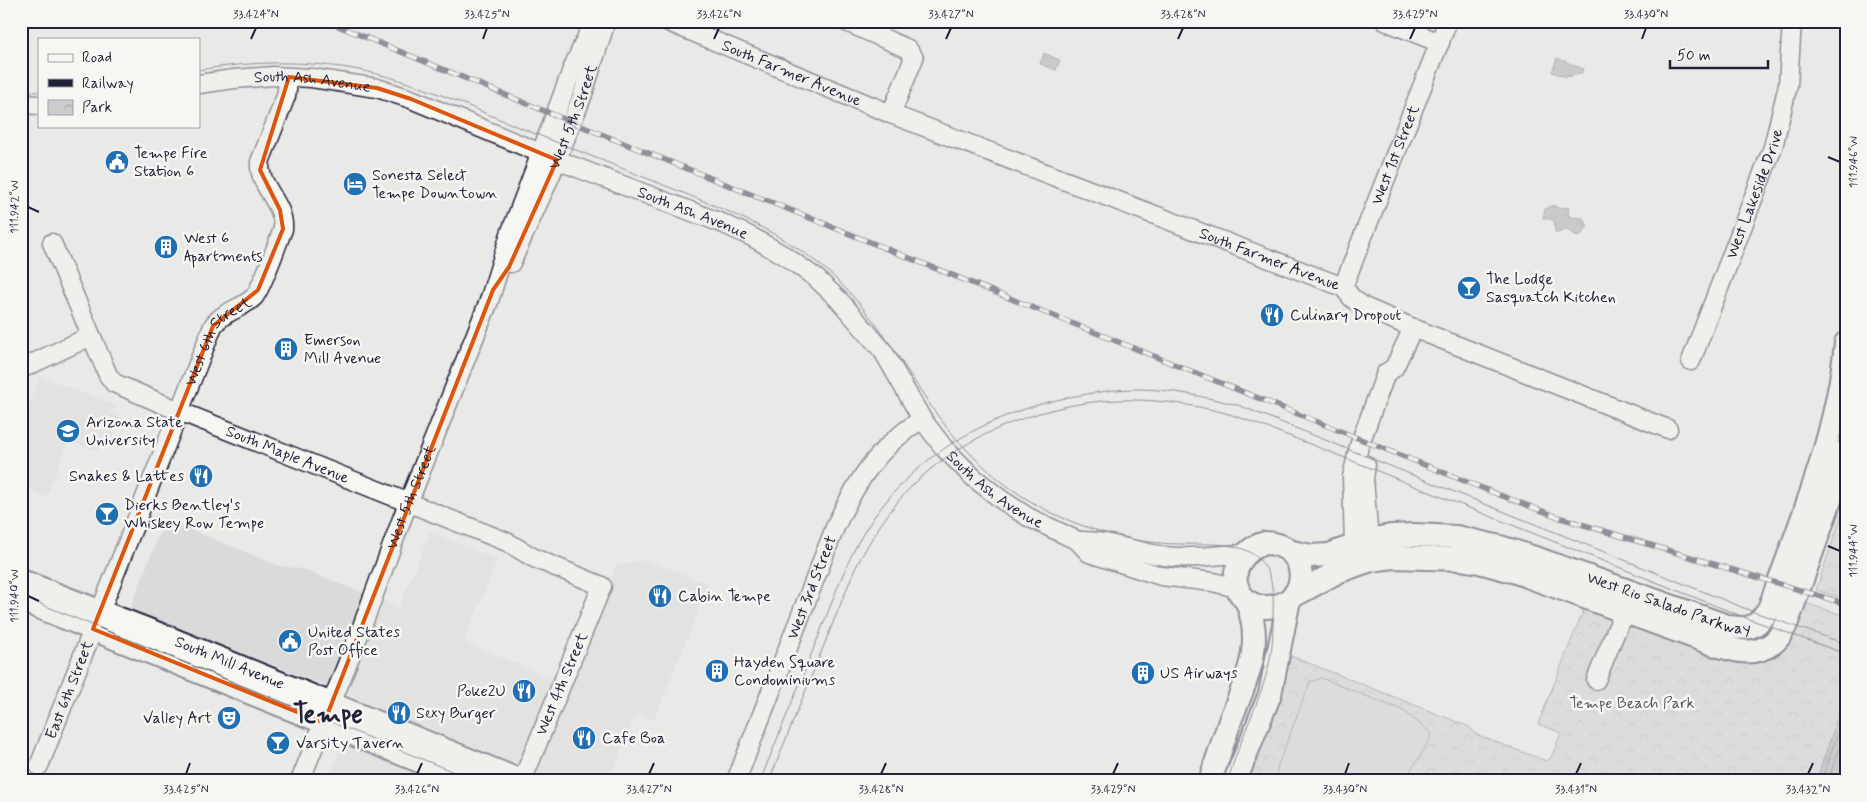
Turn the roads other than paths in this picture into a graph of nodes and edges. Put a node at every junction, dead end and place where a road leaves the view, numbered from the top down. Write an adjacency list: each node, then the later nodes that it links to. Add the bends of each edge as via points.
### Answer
1 (594, 21): 14 (street, West 5th Street, via 573,68)
2 (606, 21): 14 (street, West 5th Street, via 582,97)
3 (666, 21): 13 (street, South Farmer Avenue)
4 (844, 21): 13 (street, via 908,49 914,58)
5 (1385, 21): 8 (street)
6 (1448, 21): 8 (street, West 1st Street)
7 (1792, 21): 20 (street, West Lakeside Drive, via 1788,85 1773,147)
8 (1440, 43): 16 (street, West 1st Street)
9 (290, 76): 10 (street, South Ash Avenue); 14 (street, South Ash Avenue, via 377,88); 22 (street, West 6th Street, via 286,96 260,162 261,177 280,210 283,229 258,290 246,303 221,316 213,326)
10 (200, 84)
11 (21, 104): 12 (street)
12 (38, 105)
13 (891, 114): 16 (street, South Farmer Avenue)
14 (549, 156): 23 (street, South Ash Avenue, via 724,224 785,256 816,278 859,322 883,351); 26 (street, West 5th Street, via 509,267 493,290)
15 (52, 243): 18 (street, South Maple Avenue)
16 (1343, 287): 17 (street, South Farmer Avenue, via 1364,307)
17 (1413, 328): 24 (street, South Farmer Avenue); 28 (street, via 1394,368 1386,373 1352,478)
18 (91, 336): 21 (street); 22 (street, South Maple Avenue, via 114,383)
19 (1846, 343): 37 (main road, West Rio Salado Parkway, via 1840,391 1825,453 1769,609 1759,623 1749,628 1730,627)
20 (1690, 361)
21 (21, 369)
22 (179, 411): 26 (street, South Maple Avenue); 38 (street, West 6th Street)
23 (922, 419): 27 (street, South Ash Avenue, via 950,454 984,486 1028,517); 47 (street, West 3rd Street, via 891,441 851,492)
24 (1668, 429)
25 (1846, 451): 37 (main road, West Rio Salado Parkway, via 1788,619 1774,643 1751,653 1733,650)
26 (408, 502): 33 (street, South Maple Avenue, via 507,542 534,558); 40 (street, West 5th Street)
27 (1078, 542): 30 (street, South Ash Avenue, via 1094,541 1165,556 1195,558); 35 (street, South Ash Avenue, via 1089,553 1161,576 1212,582)
28 (1362, 543): 29 (main road, West Rio Salado Parkway, via 1321,556); 31 (street, via 1369,548 1364,554 1341,565); 37 (main road, West Rio Salado Parkway, via 1390,536 1415,535 1483,542 1532,557)
29 (1292, 552): 30 (main road, via 1282,546 1265,543); 34 (main road, via 1301,574)
30 (1245, 554): 35 (main road, via 1237,571)
31 (1337, 572): 34 (main road, West Rio Salado Parkway); 37 (main road, West Rio Salado Parkway, via 1371,560 1393,557 1460,559)
32 (21, 580): 38 (main road, South Mill Avenue)
33 (602, 586): 46 (street, West 4th Street)
34 (1297, 594): 35 (main road, via 1274,607 1261,607); 49 (main road, via 1302,604 1284,665)
35 (1242, 595): 48 (main road, via 1254,629 1253,658)
36 (21, 600): 38 (main road, South Mill Avenue)
37 (1628, 602): 39 (street)
38 (96, 620): 40 (main road, South Mill Avenue); 41 (street, East 6th Street)
39 (1596, 680)
40 (328, 713): 42 (street, West 5th Street); 43 (main road, South Mill Avenue); 46 (main road, South Mill Avenue)
41 (39, 766)
42 (300, 781)
43 (469, 781)
44 (483, 781): 45 (main road)
45 (492, 781)
46 (522, 781)
47 (736, 781)
48 (1210, 781)
49 (1235, 781)

